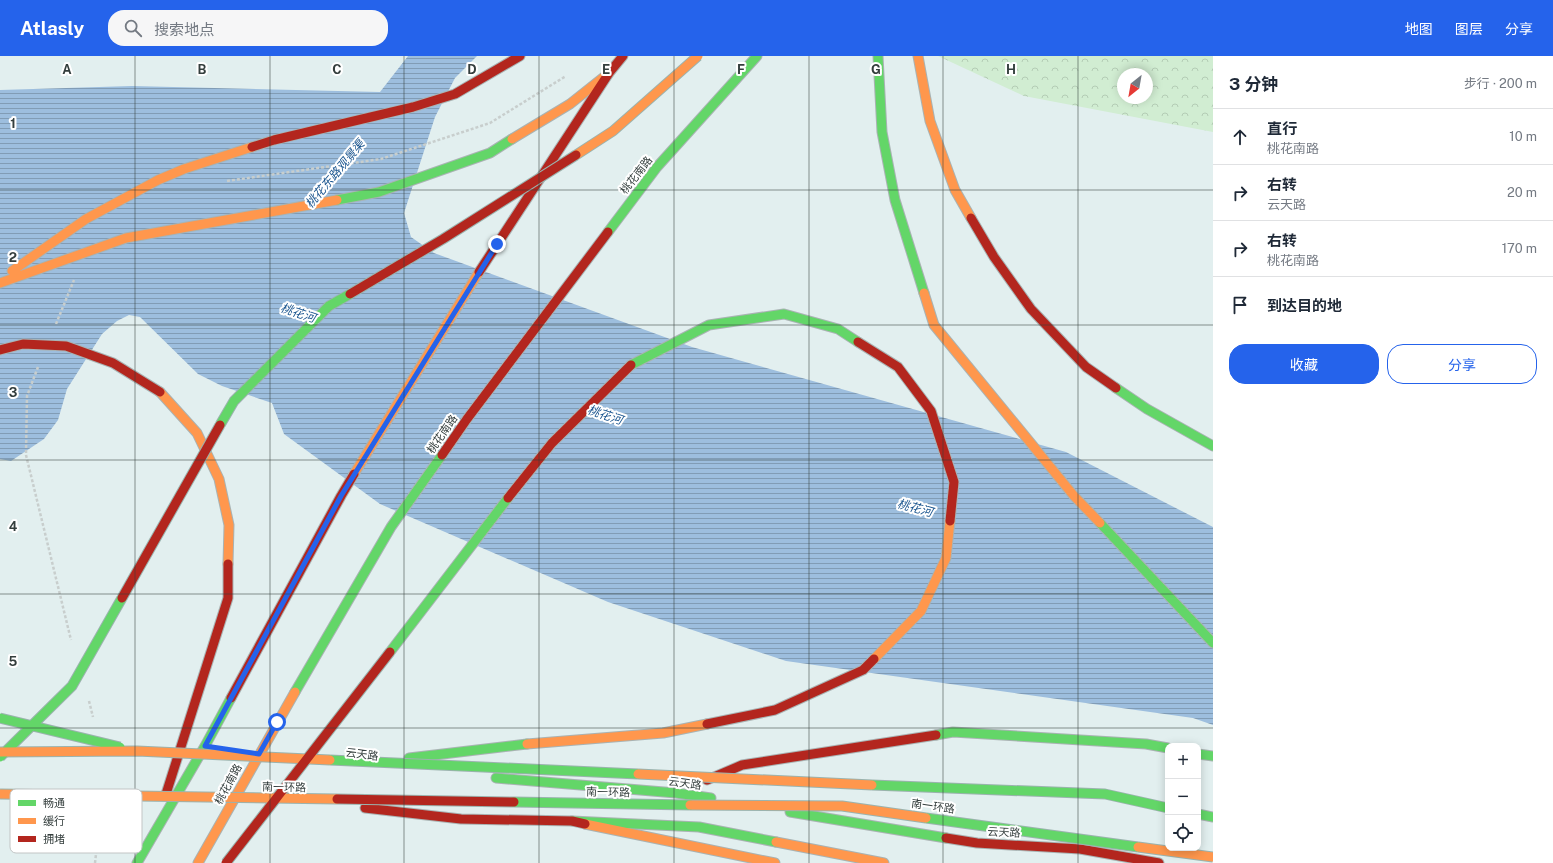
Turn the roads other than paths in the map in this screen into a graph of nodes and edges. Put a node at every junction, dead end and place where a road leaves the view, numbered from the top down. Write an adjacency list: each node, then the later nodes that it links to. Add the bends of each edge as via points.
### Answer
1 (520, 56): 8 (main road, via 455,94 412,107 274,140 158,180 86,219)
2 (623, 56): 7 (main road)
3 (698, 56): 21 (main road, bridge, via 613,131 443,239 329,306 234,401 72,686)
4 (757, 56): 18 (main road, 桃花南路, via 657,167 467,419 391,527)
5 (878, 56): 12 (main road, via 882,132 895,200 934,325 1074,496)
6 (918, 56): 11 (main road, via 930,121 954,190 994,257 1032,309 1086,367 1147,410)
7 (609, 73): 9 (main road, via 570,104 490,153 379,192 126,238); 14 (main road, via 497,244 341,496)
8 (0, 279)
9 (0, 283)
10 (0, 350): 35 (main road, via 23,344 66,346 113,363 163,394 197,433 219,479 229,525 228,598)
11 (1213, 446)
12 (1213, 644)
13 (0, 718): 16 (main road, bridge)
14 (205, 746): 18 (main road, 云天路); 35 (main road, via 186,785)
15 (1165, 747): 27 (main road, via 1146,744 953,732 742,765)
16 (137, 751): 17 (main road, 南一环路, bridge); 22 (main road, 南一环路, bridge)
17 (0, 752)
18 (259, 754): 23 (main road, 云天路, via 373,768); 26 (main road, 桃花南路)
19 (1201, 754): 20 (main road)
20 (1213, 756)
21 (0, 757)
22 (371, 762): 31 (main road, 南一环路, bridge, via 1105,794); 39 (main road, bridge, via 513,745 663,733 775,710 863,670 921,611 946,558 954,482 931,411 898,367 838,329 784,314 709,324 630,366 552,443)
23 (474, 776)
24 (490, 777): 27 (main road, 云天路)
25 (205, 788): 26 (main road)
26 (237, 792): 34 (main road, via 461,819); 38 (main road, 桃花南路)
27 (676, 793): 42 (main road, 云天路, via 977,843 1080,848)
28 (0, 794): 29 (main road, 南一环路, bridge)
29 (10, 794)
30 (142, 796): 36 (main road, 南一环路, bridge, via 842,806)
31 (1165, 807)
32 (1201, 815): 33 (main road)
33 (1213, 818)
34 (572, 821): 40 (main road); 41 (main road, via 699,827)
35 (155, 830): 37 (main road)
36 (1213, 857)
37 (137, 863)
38 (198, 863)
39 (226, 863)
40 (775, 863)
41 (884, 863)
42 (1159, 863)

